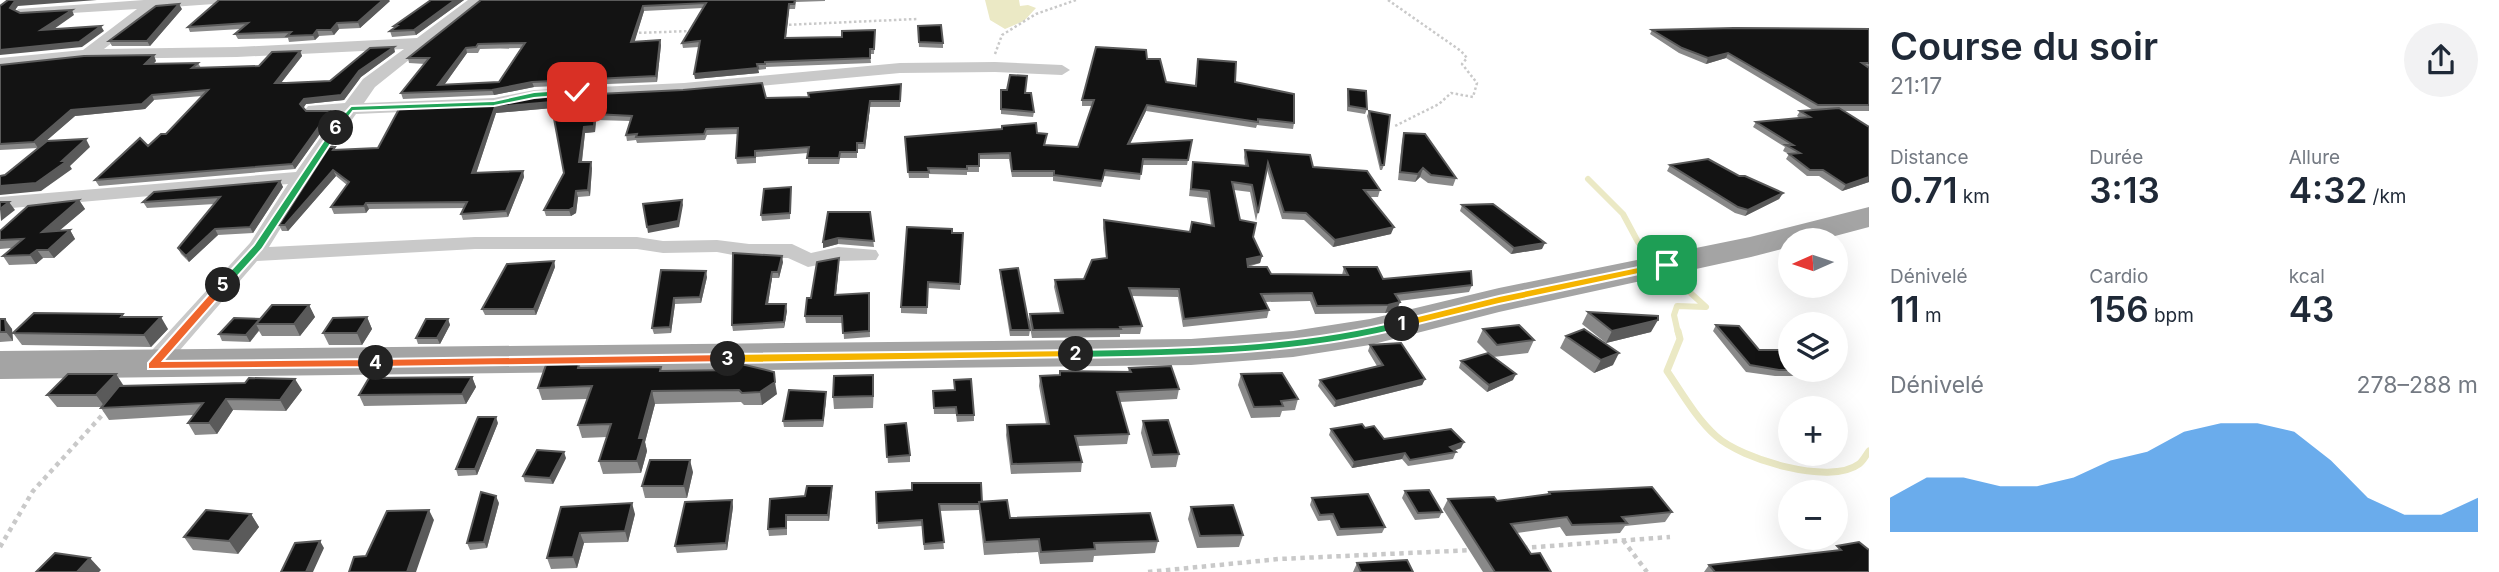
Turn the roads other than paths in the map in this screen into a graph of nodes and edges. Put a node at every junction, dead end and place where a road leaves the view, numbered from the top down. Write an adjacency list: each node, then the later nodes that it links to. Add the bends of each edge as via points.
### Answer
1 (214, 0): 3 (street)
2 (477, 0): 5 (street)
3 (153, 4): 4 (street); 6 (street)
4 (23, 12)
5 (421, 43): 6 (street); 9 (street, via 375,77)
6 (87, 54): 7 (street)
7 (0, 63)
8 (1062, 70): 9 (street, via 900,68 684,88 534,95 494,103)
9 (351, 109): 10 (street); 11 (street)
10 (314, 110)
11 (302, 177): 12 (street); 14 (street)
12 (0, 203)
13 (1869, 217): 17 (main road, via 1370,332 1293,344 1163,352)
14 (249, 255): 15 (street, via 448,244 636,243 792,251 807,260 838,254); 17 (street)
15 (868, 256)
16 (0, 365): 17 (main road)
17 (152, 366)

